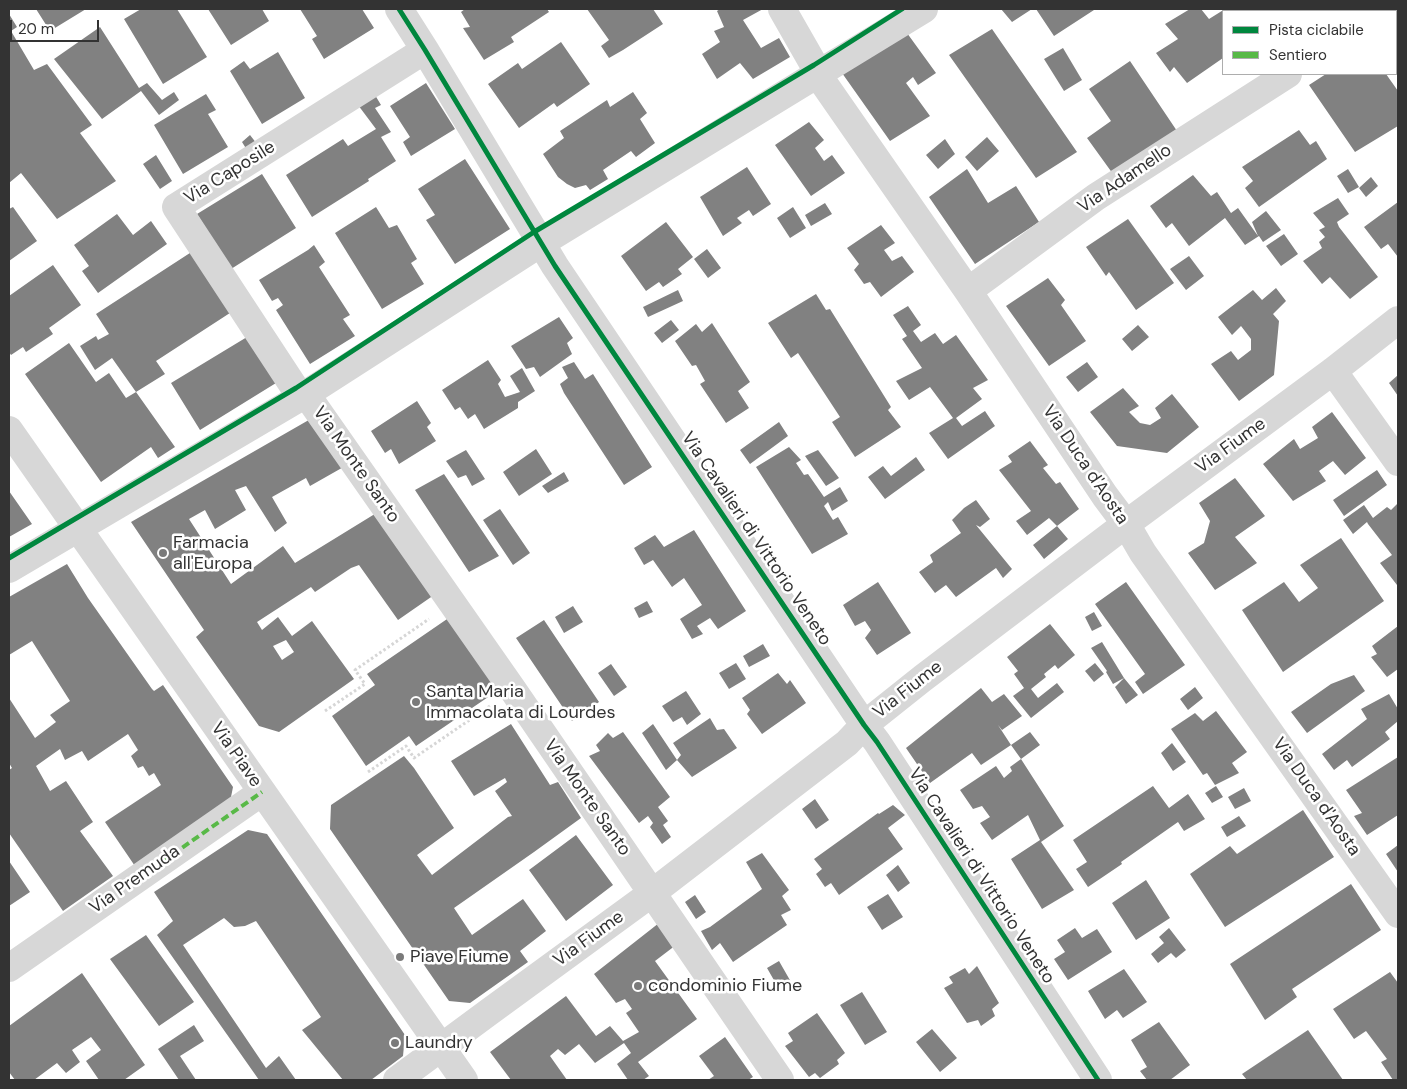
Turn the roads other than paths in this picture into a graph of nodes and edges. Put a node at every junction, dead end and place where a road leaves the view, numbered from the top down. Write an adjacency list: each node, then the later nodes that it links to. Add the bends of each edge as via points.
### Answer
1 (399, 9): 4 (street, Via Cavalieri di Vittorio Veneto)
2 (782, 9): 5 (street, Via Duca d'Aosta)
3 (924, 9): 5 (street)
4 (425, 50): 7 (street, Via Cavalieri di Vittorio Veneto); 11 (street, Via Caposile, via 176,207)
5 (818, 75): 7 (street); 8 (street, Via Duca d'Aosta)
6 (1286, 75): 8 (street, Via Adamello, via 1096,197)
7 (541, 243): 11 (street); 17 (street, Via Cavalieri di Vittorio Veneto)
8 (968, 291): 14 (street, Via Duca d'Aosta)
9 (1398, 320): 10 (street, Via Fiume)
10 (1332, 371): 13 (street); 14 (street, Via Fiume)
11 (303, 395): 15 (street); 19 (street, Via Monte Santo, via 513,690)
12 (9, 430): 15 (street, Via Piave)
13 (1398, 462)
14 (1126, 524): 17 (street, Via Fiume); 20 (street, Via Duca d'Aosta, via 1154,569)
15 (77, 528): 16 (street); 18 (street, Via Piave)
16 (9, 569)
17 (864, 725): 19 (street, Via Fiume, via 847,743); 26 (street, Via Cavalieri di Vittorio Veneto)
18 (262, 792): 21 (street, Via Premuda); 22 (street, Via Piave)
19 (652, 893): 22 (street, Via Fiume); 25 (street, Via Monte Santo)
20 (1398, 914)
21 (9, 968)
22 (440, 1047): 23 (street, Via Fiume); 24 (street, Via Piave)
23 (397, 1080)
24 (464, 1080)
25 (780, 1080)
26 (1098, 1080)

